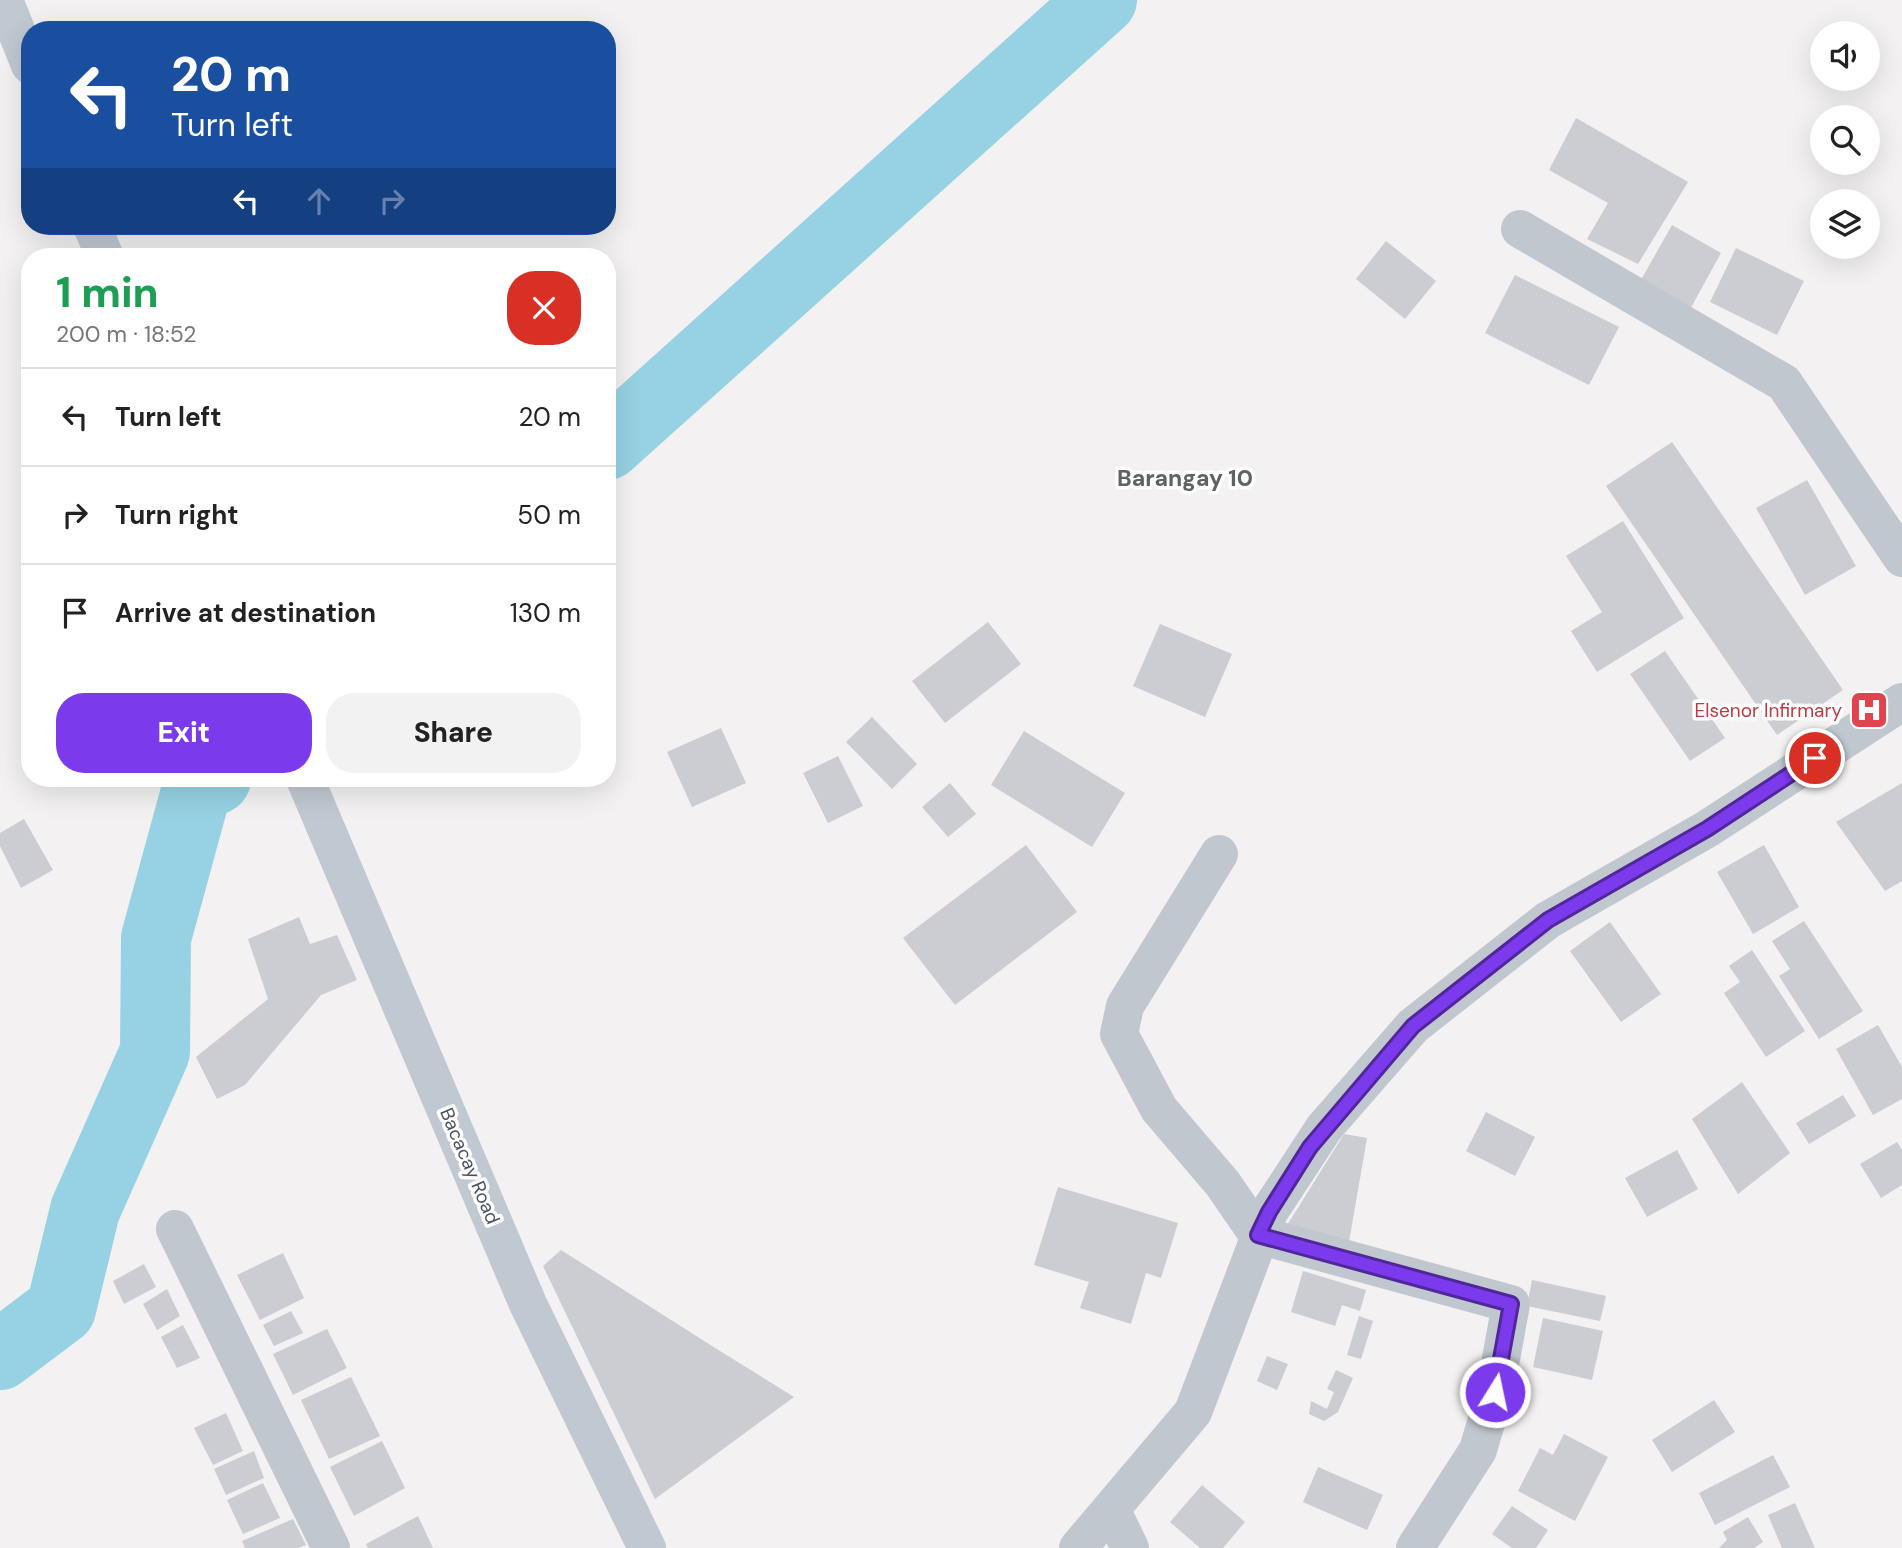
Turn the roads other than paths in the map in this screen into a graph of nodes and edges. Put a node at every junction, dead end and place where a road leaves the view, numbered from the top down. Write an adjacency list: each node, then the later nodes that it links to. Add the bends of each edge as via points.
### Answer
1 (4, 0): 2 (main road)
2 (21, 42)
3 (1520, 229): 4 (street, via 1784,383)
4 (1902, 558)
5 (1902, 702): 9 (street, via 1707,829 1548,920 1413,1026 1310,1147)
6 (308, 787): 12 (main road, Bacacay Road, via 528,1304)
7 (1219, 854): 9 (street, via 1125,1006 1119,1034 1159,1109 1223,1184)
8 (175, 1229): 11 (street)
9 (1258, 1235): 10 (street, via 1194,1412); 15 (street, via 1511,1304 1495,1392 1478,1450)
10 (1111, 1509): 13 (street); 14 (street)
11 (331, 1548)
12 (647, 1548)
13 (1078, 1548)
14 (1130, 1548)
15 (1415, 1548)

